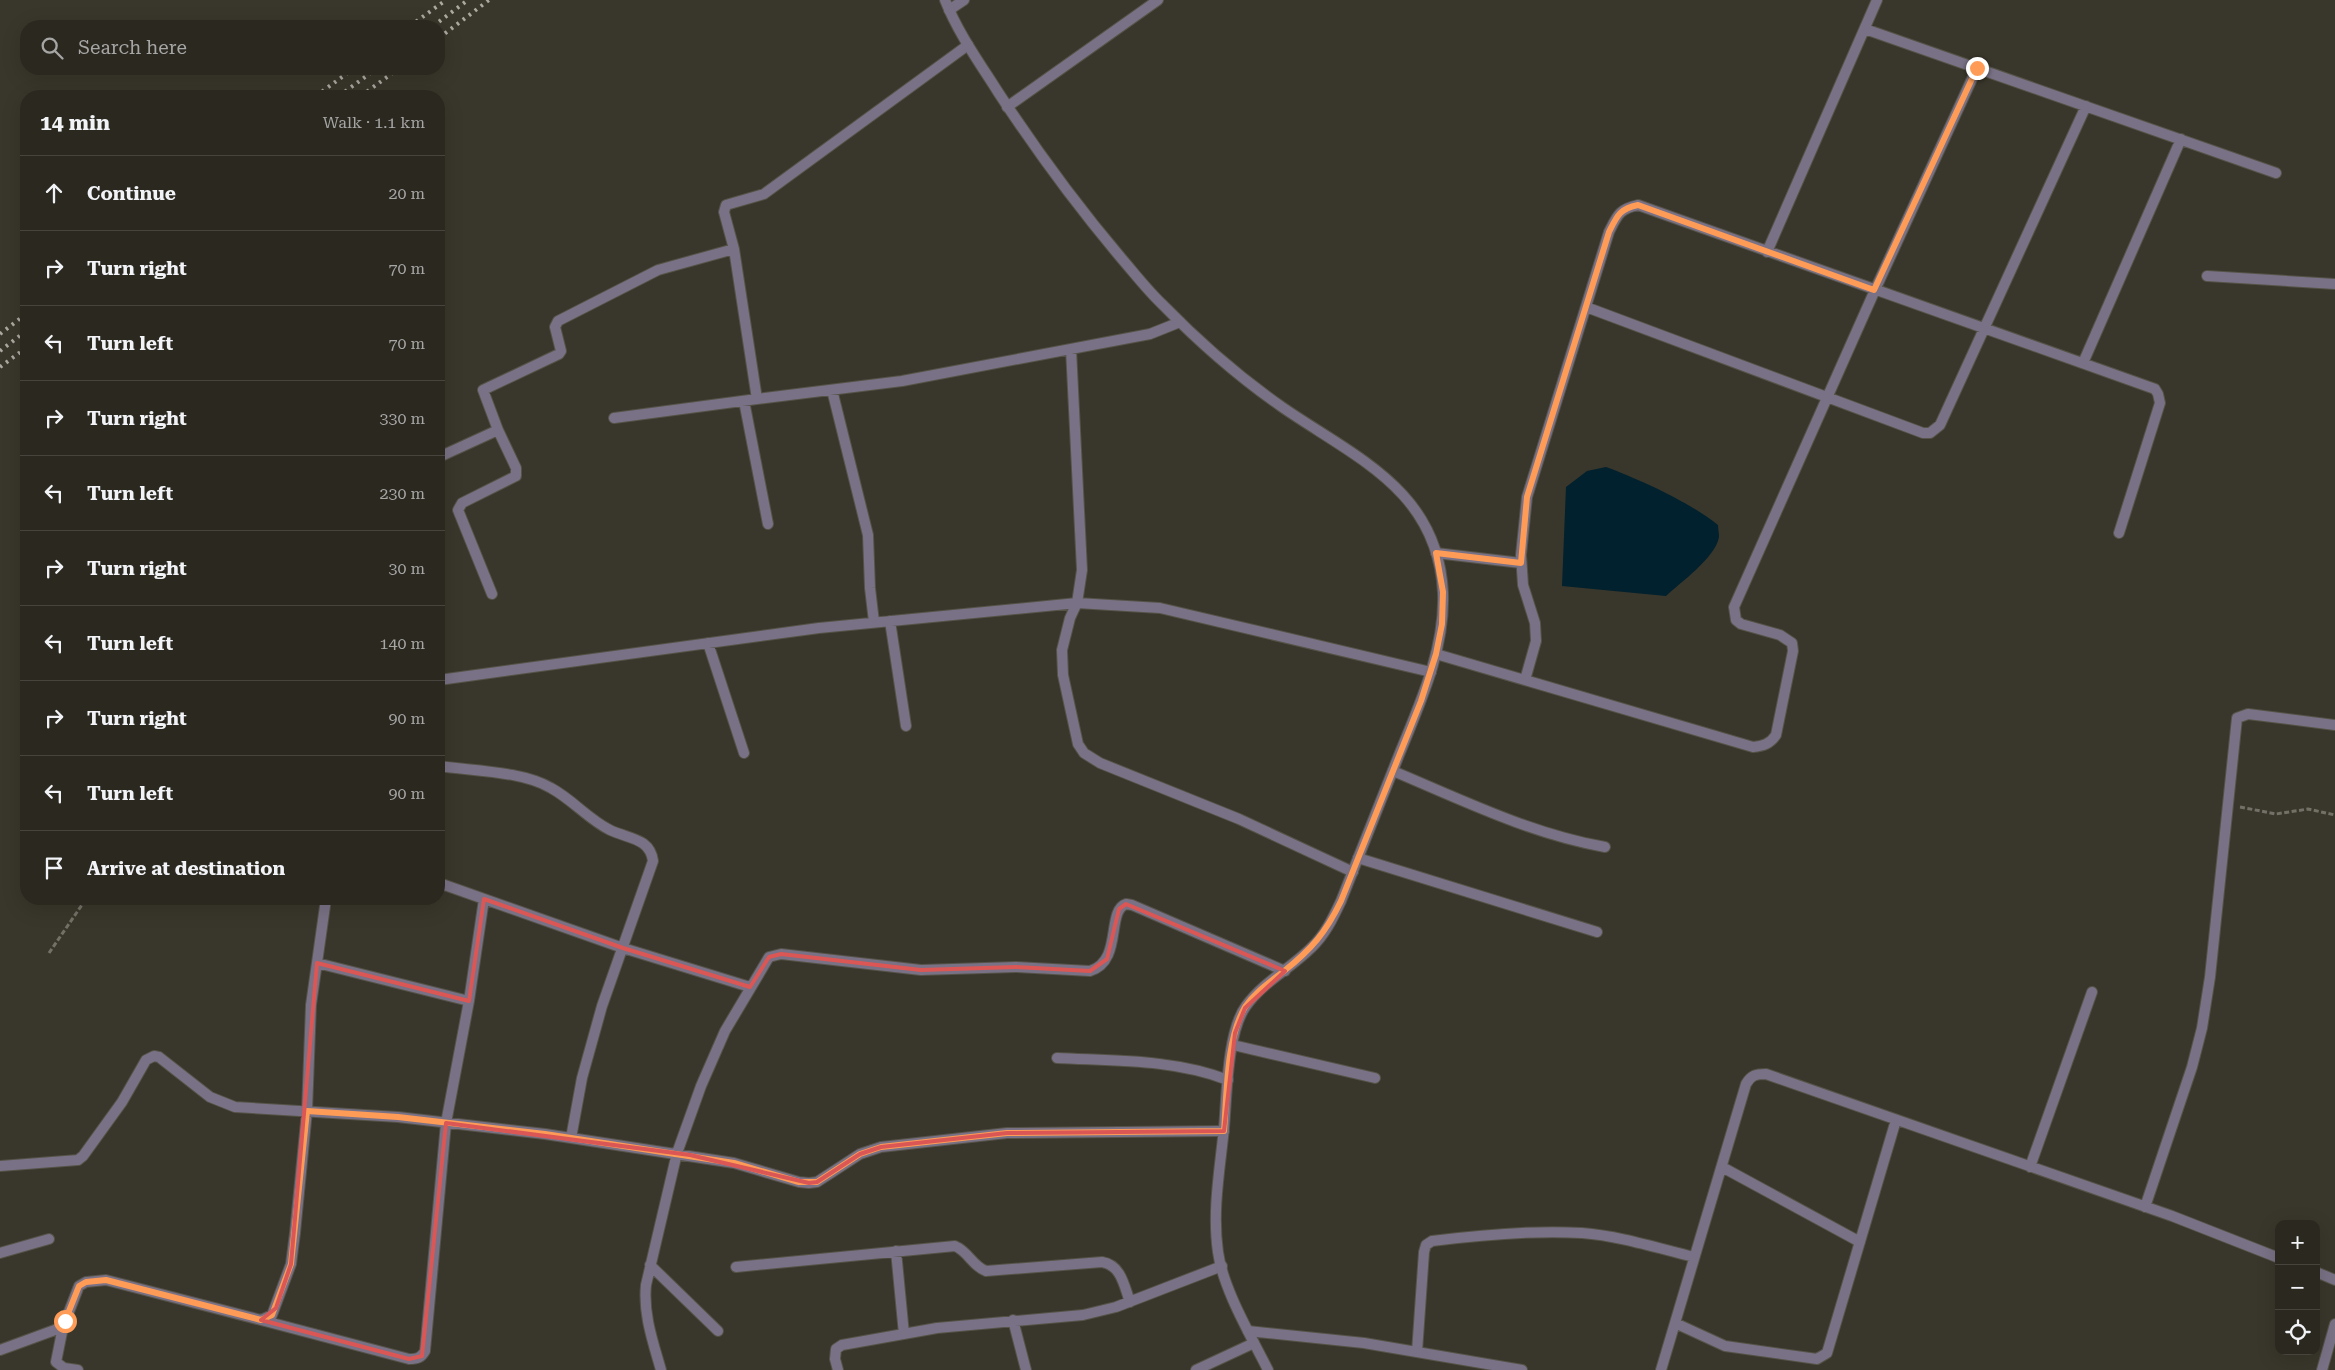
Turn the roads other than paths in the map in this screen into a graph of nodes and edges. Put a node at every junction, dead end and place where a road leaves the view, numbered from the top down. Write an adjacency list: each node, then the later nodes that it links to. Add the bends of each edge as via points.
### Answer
1 (945, 0): 5 (street)
2 (964, 0): 5 (street)
3 (1158, 0): 10 (street)
4 (1877, 0): 6 (street)
5 (949, 10): 7 (street)
6 (1865, 29): 8 (street); 14 (street)
7 (968, 45): 10 (street); 13 (street, via 764,194 726,205 724,212)
8 (1977, 68): 9 (street); 17 (street)
9 (2086, 106): 11 (street); 20 (street)
10 (1007, 107): 19 (street, via 1093,225 1160,304)
11 (2181, 139): 12 (street); 22 (street)
12 (2276, 173)
13 (734, 249): 25 (street); 28 (street, via 658,270 558,321 555,327 559,354 483,390)
14 (1768, 252): 17 (street); 18 (street, via 1638,205 1625,208 1609,232)
15 (2207, 276): 16 (street)
16 (2335, 284)
17 (1874, 290): 20 (street); 24 (street)
18 (1586, 308): 24 (street); 33 (street, via 1527,497)
19 (1180, 322): 21 (street, via 1150,334); 32 (street, via 1216,357 1281,406 1381,472 1404,494 1418,514)
20 (1985, 328): 22 (street); 24 (street, via 1940,425 1930,433 1923,434)
21 (1071, 349): 23 (street, via 902,381); 35 (street, via 1082,570)
22 (2083, 363): 31 (street, via 2149,386 2158,394 2160,403)
23 (832, 390): 25 (street); 37 (street, via 868,535)
24 (1827, 397): 42 (street, via 1734,607 1736,620 1741,624 1780,634 1792,643 1793,651 1773,741 1753,747)
25 (757, 399): 26 (street)
26 (744, 401): 27 (street); 30 (street)
27 (614, 418)
28 (498, 430): 29 (street); 34 (street, via 516,468 516,476 462,503 458,510)
29 (445, 454)
30 (768, 524)
31 (2119, 533)
32 (1436, 553): 33 (street); 39 (street, via 1443,592 1442,624)
33 (1521, 563): 42 (street, via 1536,623 1536,641)
34 (492, 594)
35 (1077, 603): 36 (street); 40 (street, via 1160,608); 50 (street, via 1065,633 1062,658 1074,734 1084,753 1100,763 1239,819)
36 (890, 620): 37 (street); 44 (street)
37 (874, 622): 38 (street)
38 (708, 642): 41 (street); 45 (street)
39 (1436, 654): 40 (street); 42 (street)
40 (1431, 672): 47 (street)
41 (445, 679)
42 (1525, 680)
43 (2335, 725): 74 (street, via 2248,714 2237,718 2202,1028)
44 (906, 726)
45 (744, 753)
46 (445, 767): 55 (street, via 520,777 550,786 572,800 594,821 649,847 654,861)
47 (1393, 771): 48 (street, via 1541,832); 49 (street)
48 (1605, 847)
49 (1358, 858): 50 (street); 54 (street)
50 (1353, 872): 57 (street, via 1328,928)
51 (445, 885): 52 (street)
52 (484, 899): 55 (street); 60 (street)
53 (325, 905): 56 (street)
54 (1598, 932)
55 (623, 948): 58 (street); 69 (street, via 582,1078)
56 (317, 964): 60 (street); 65 (street, via 311,1005)
57 (1285, 971): 58 (street, via 1126,904 1119,910 1107,959 1098,969 1090,971 1016,967 921,970 781,954 768,957); 61 (street, via 1261,988 1245,1008)
58 (750, 986): 70 (street, via 725,1030)
59 (2092, 992): 73 (street)
60 (469, 1001): 67 (street)
61 (1233, 1045): 63 (street); 64 (street)
62 (1057, 1058): 64 (street, via 1173,1065)
63 (1375, 1078)
64 (1228, 1080): 68 (street)
65 (307, 1111): 67 (street); 71 (street, via 235,1107 222,1103 154,1056 146,1060 122,1102 84,1156 78,1160); 87 (street, via 291,1264 276,1308 268,1318)
66 (1896, 1120): 72 (street, via 1766,1074 1757,1074 1746,1084); 73 (street); 76 (street)
67 (446, 1122): 69 (street); 87 (street, via 427,1342 422,1356 409,1359)
68 (1224, 1131): 70 (street, via 1007,1133 881,1147 860,1154 817,1182 808,1183 734,1163); 82 (street, via 1216,1215)
69 (572, 1138): 70 (street)
70 (677, 1153): 81 (street)
71 (0, 1166)
72 (1722, 1167): 76 (street); 80 (street)
73 (2030, 1167): 74 (street)
74 (2145, 1207): 79 (street)
75 (49, 1239): 78 (street)
76 (1860, 1242): 89 (street, via 1829,1348 1822,1357 1817,1359 1725,1346)
77 (896, 1251): 83 (street); 86 (street, via 955,1246 963,1250 978,1268 986,1271 1110,1263 1119,1272); 94 (street)
78 (0, 1253)
79 (2275, 1256)
80 (1694, 1257): 89 (street); 97 (street, via 1582,1234 1546,1233 1432,1241 1424,1252)
81 (650, 1265): 92 (street); 99 (street, via 644,1300)
82 (1222, 1266): 86 (street); 93 (street)
83 (736, 1267)
84 (2320, 1274): 85 (street)
85 (2335, 1280)
86 (1130, 1302): 88 (street, via 1083,1315)
87 (261, 1320): 91 (street, via 106,1280 95,1280 79,1286)
88 (1013, 1320): 94 (street); 101 (street)
89 (1675, 1323): 105 (street)
90 (2335, 1324): 106 (street)
91 (63, 1327): 96 (street); 98 (street, via 56,1362 64,1368)
92 (718, 1331)
93 (1248, 1331): 95 (street); 97 (street)
94 (904, 1334): 100 (street, via 836,1348)
95 (1254, 1343): 102 (street); 103 (street)
96 (0, 1350)
97 (1417, 1352): 104 (street)
98 (78, 1370)
99 (661, 1370)
100 (838, 1370)
101 (1026, 1370)
102 (1196, 1370)
103 (1268, 1370)
104 (1522, 1370)
105 (1661, 1370)
106 (2322, 1370)

